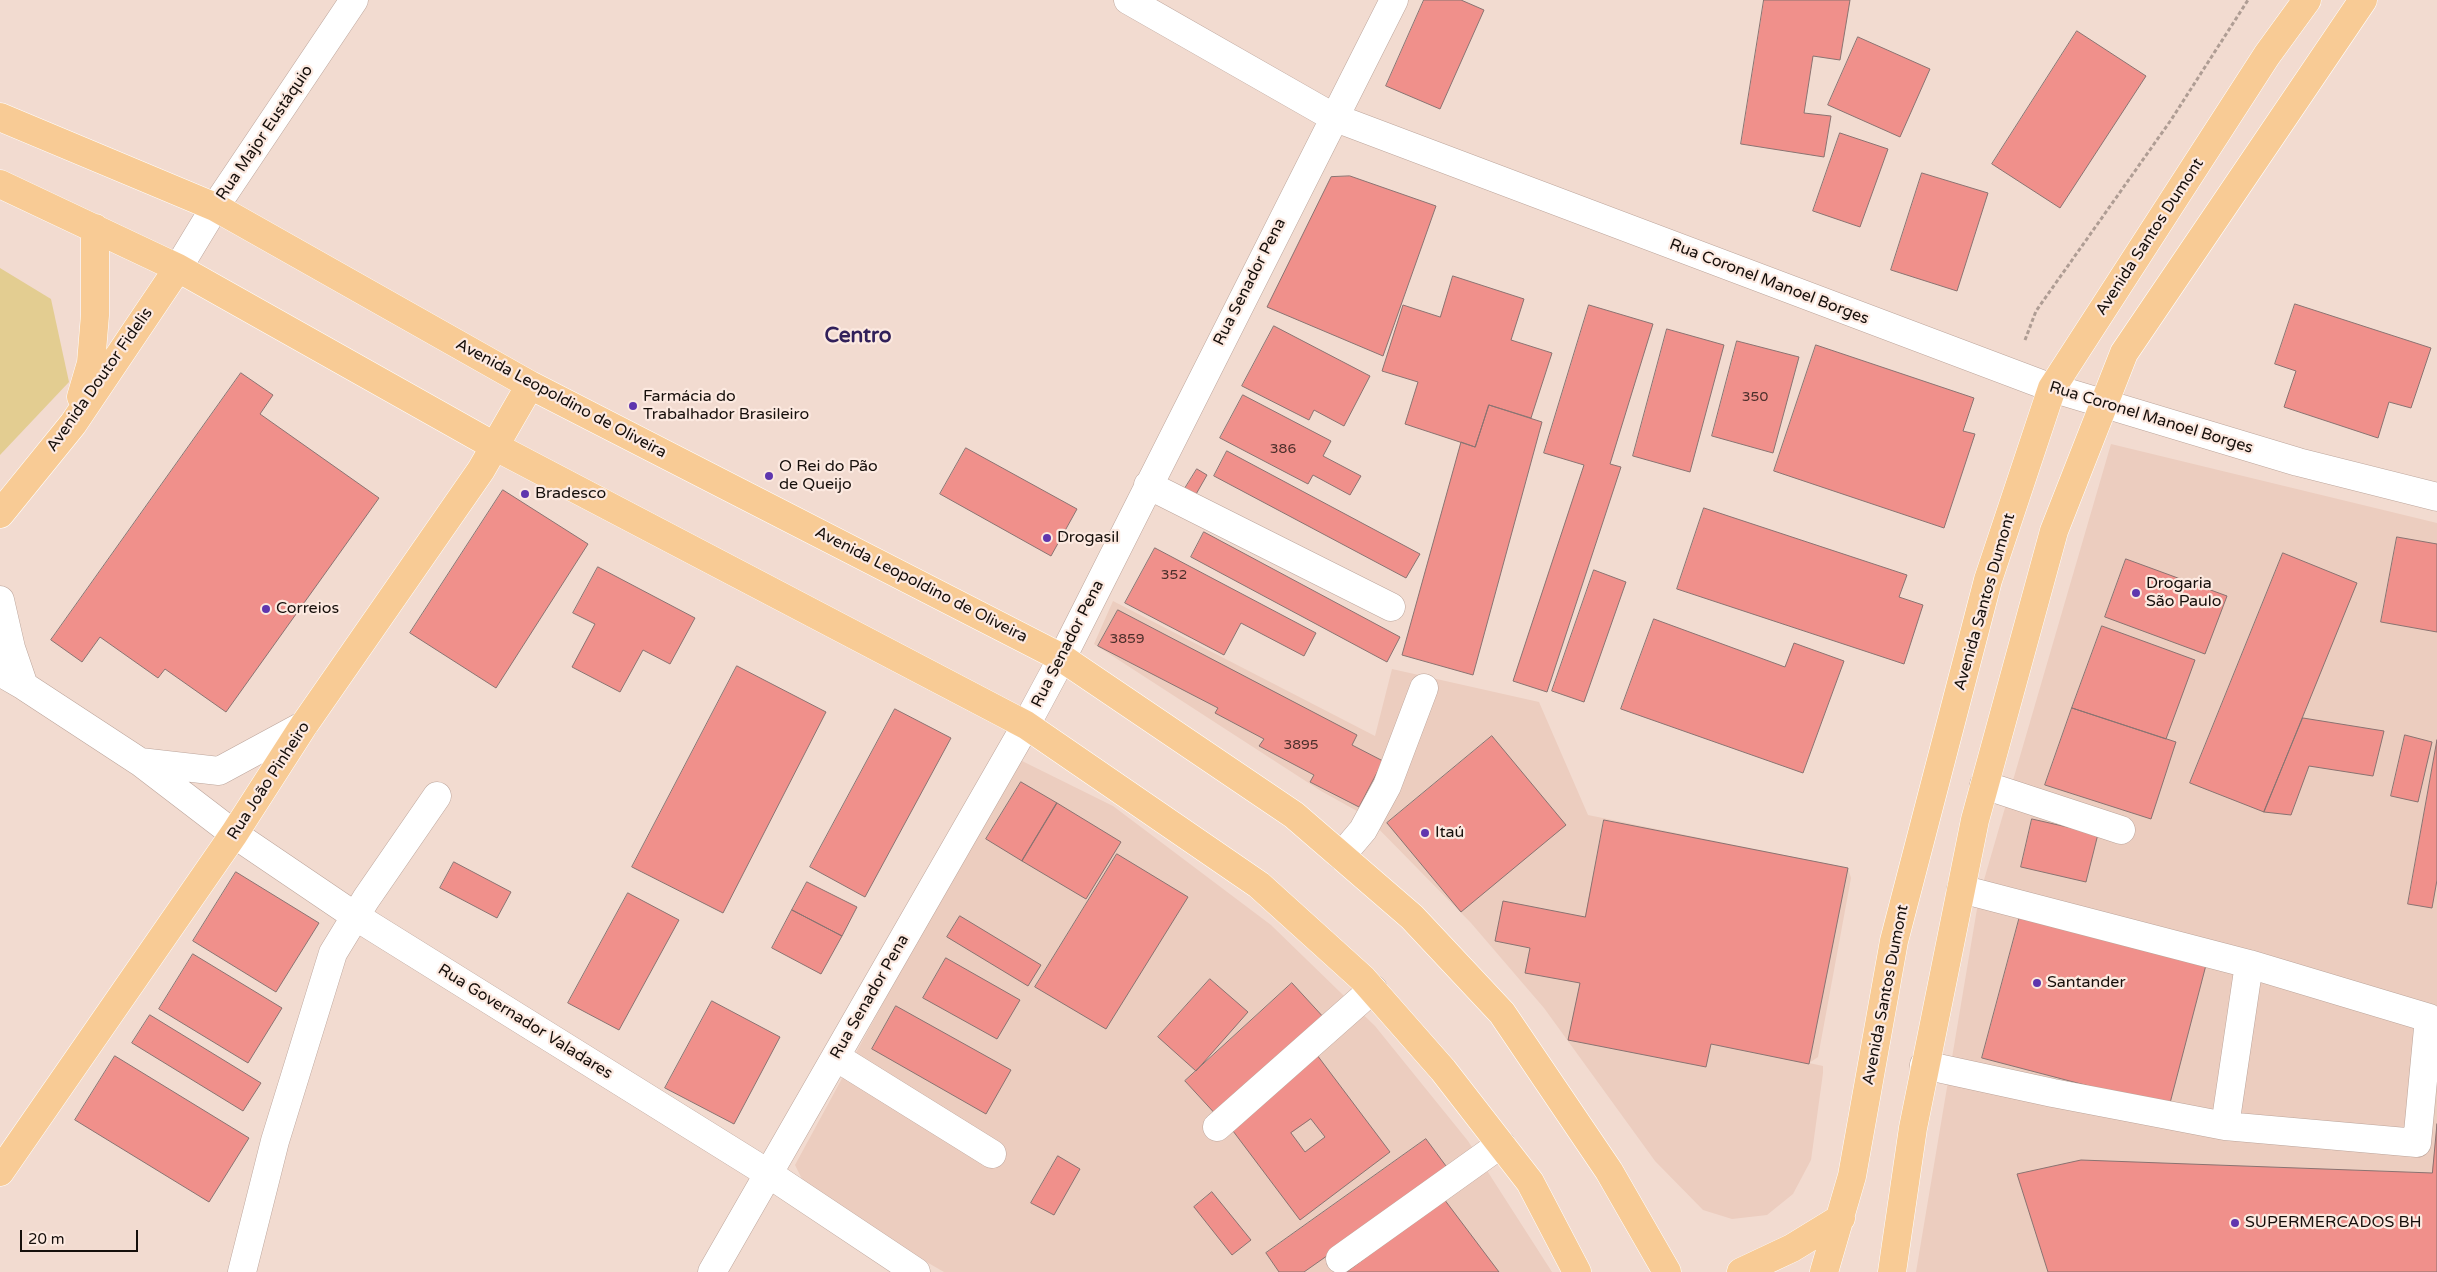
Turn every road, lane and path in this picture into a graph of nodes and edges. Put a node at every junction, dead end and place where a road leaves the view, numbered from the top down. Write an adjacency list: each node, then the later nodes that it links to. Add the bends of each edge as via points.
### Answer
1 (354, 0): 10 (street, Rua Major Eustáquio)
2 (1128, 0): 8 (street, Rua Coronel Manoel Borges)
3 (1394, 0): 8 (street, Rua Senador Pena)
4 (2248, 0): 13 (path, via 2171,120 2036,310)
5 (2307, 0): 15 (main road, Avenida Santos Dumont, via 2267,55)
6 (2363, 0): 16 (main road, via 2124,353)
7 (0, 117): 10 (main road, Avenida Leopoldino de Oliveira)
8 (1333, 117): 13 (street, Rua Coronel Manoel Borges); 19 (street, Rua Senador Pena)
9 (0, 184): 11 (main road)
10 (215, 207): 12 (street, Rua Major Eustáquio); 14 (main road, Avenida Leopoldino de Oliveira)
11 (95, 228): 12 (main road); 17 (main road, via 95,315 91,363)
12 (178, 268): 17 (main road, Avenida Doutor Fidelis); 18 (main road)
13 (2013, 374): 15 (street, Rua Coronel Manoel Borges)
14 (530, 385): 18 (main road, Rua João Pinheiro); 24 (main road, Avenida Leopoldino de Oliveira)
15 (2052, 388): 16 (street, Rua Coronel Manoel Borges); 48 (main road, Avenida Santos Dumont, via 1988,580 1894,941 1852,1176)
16 (2102, 404): 20 (street, Rua Coronel Manoel Borges, via 2298,462); 31 (main road, via 2054,531)
17 (73, 424): 21 (main road, Avenida Doutor Fidelis)
18 (496, 447): 28 (main road, Rua João Pinheiro); 29 (main road)
19 (1148, 485): 23 (street); 24 (street, Rua Senador Pena)
20 (2437, 497)
21 (0, 514)
22 (0, 600): 26 (street)
23 (1391, 607)
24 (1062, 658): 29 (street, Rua Senador Pena); 35 (main road, Avenida Leopoldino de Oliveira, via 1294,815)
25 (0, 672): 26 (street, Rua Governador Valadares)
26 (24, 686): 30 (street, Rua Governador Valadares)
27 (1424, 688): 35 (street, via 1387,786 1363,830)
28 (304, 724): 30 (street, Rua Governador Valadares, via 219,771); 34 (main road, Rua João Pinheiro)
29 (1026, 725): 39 (main road, via 1259,885); 40 (street, Rua Senador Pena)
30 (140, 762): 34 (street, Rua Governador Valadares)
31 (1984, 785): 33 (street); 36 (main road)
32 (437, 796): 37 (street)
33 (2121, 830)
34 (234, 834): 37 (street, Rua Governador Valadares); 46 (main road, Rua João Pinheiro)
35 (1342, 856): 54 (main road, Avenida Leopoldino de Oliveira, via 1412,917 1502,1014 1609,1170)
36 (1961, 889): 38 (street); 41 (main road)
37 (355, 916): 47 (street, Rua Governador Valadares); 50 (street, via 330,963 275,1141)
38 (2249, 964): 42 (street); 42 (street, via 2429,1018 2417,1144)
39 (1373, 989): 43 (street); 44 (main road)
40 (836, 1057): 45 (street); 47 (street, Rua Senador Pena)
41 (1924, 1065): 42 (street); 57 (main road)
42 (2225, 1126)
43 (1217, 1127)
44 (1501, 1144): 49 (street); 53 (main road, via 1530,1182)
45 (992, 1154)
46 (0, 1172)
47 (769, 1174): 51 (street, Rua Senador Pena); 52 (street, Rua Governador Valadares)
48 (1841, 1218): 55 (main road, via 1792,1248); 56 (main road, Avenida Santos Dumont)
49 (1340, 1259)
50 (242, 1272)
51 (712, 1272)
52 (916, 1272)
53 (1577, 1272)
54 (1667, 1272)
55 (1741, 1272)
56 (1824, 1272)
57 (1892, 1272)

